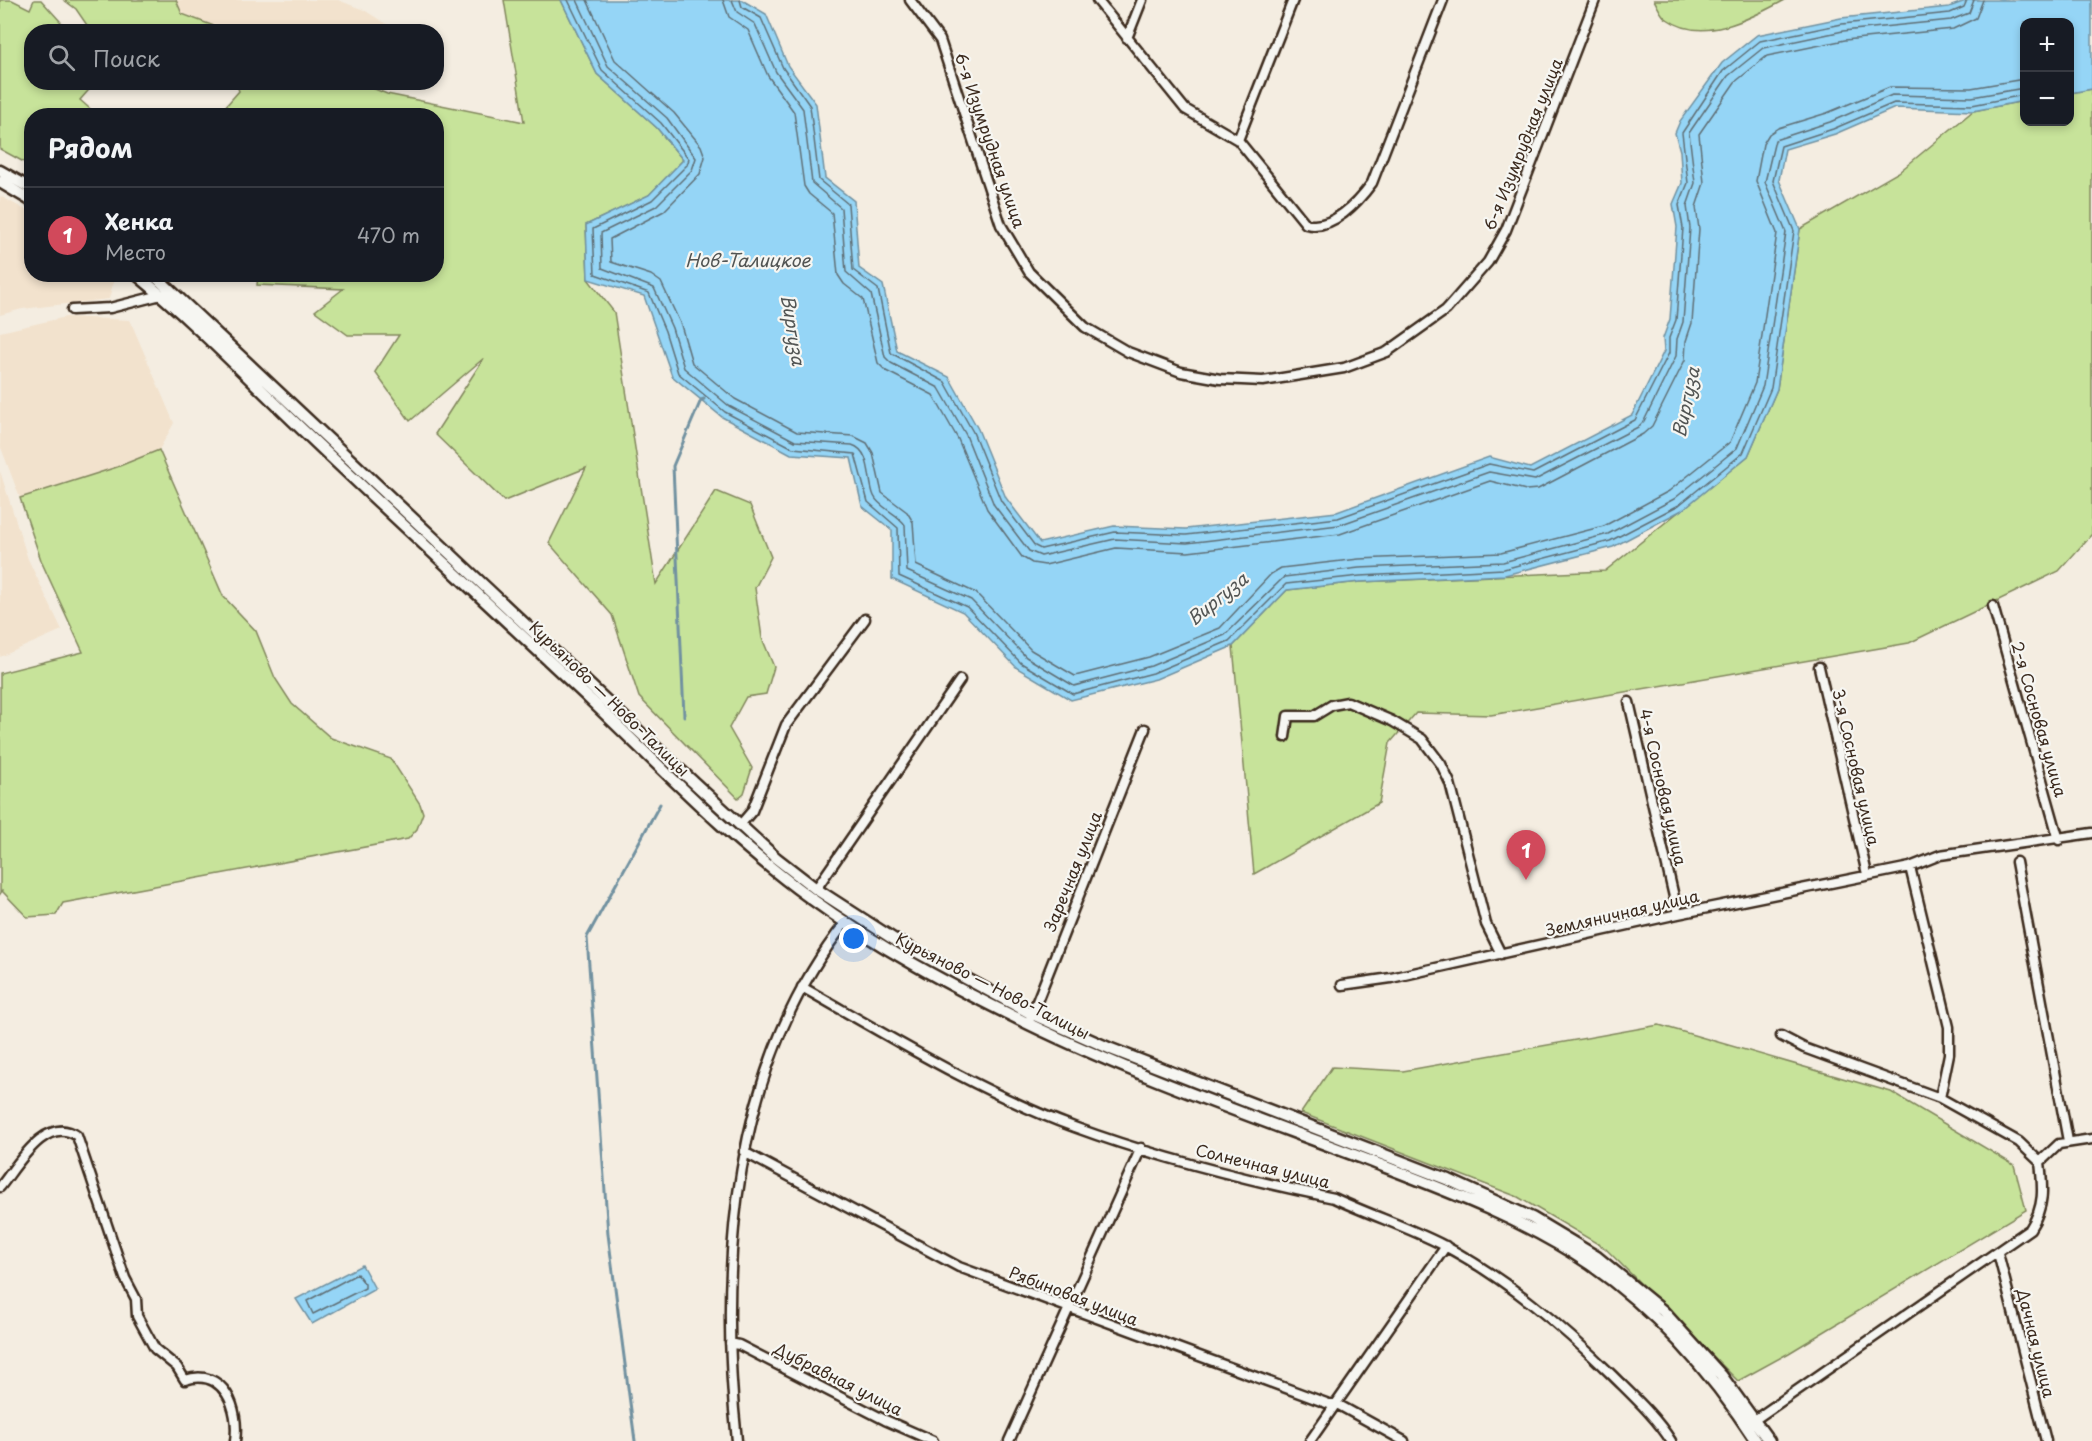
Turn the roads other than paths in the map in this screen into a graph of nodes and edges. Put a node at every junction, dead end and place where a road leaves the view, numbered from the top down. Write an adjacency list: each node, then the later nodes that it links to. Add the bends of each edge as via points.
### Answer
1 (910, 0): 6 (street, 6-я Изумрудная улица, via 940,40 1001,225 1029,272 1085,327 1128,352 1181,372 1263,381 1344,368 1387,352 1446,310 1488,262 1506,230)
2 (1097, 0): 7 (street)
3 (1142, 0): 7 (street)
4 (1293, 0): 8 (street)
5 (1443, 0): 8 (street, via 1372,183 1359,201 1323,226 1306,224)
6 (1595, 0)
7 (1127, 38): 8 (street, via 1185,109)
8 (1238, 140)
9 (0, 171): 11 (main road)
10 (0, 182): 12 (main road)
11 (24, 184)
12 (24, 196)
13 (146, 282): 15 (main road, Курьяново — Ново-Талицы)
14 (162, 282): 24 (main road, Курьяново — Ново-Талицы)
15 (161, 295): 16 (street, via 110,308); 32 (main road, Курьяново — Ново-Талицы, via 733,835)
16 (72, 310)
17 (1993, 606): 26 (street, 2-я Сосновая улица)
18 (865, 619): 24 (street, via 786,724 752,811)
19 (1819, 667): 29 (street, 3-я Сосновая улица)
20 (960, 680): 30 (street)
21 (1629, 702): 31 (street, 4-я Сосновая улица)
22 (1145, 729): 36 (street, Заречная улица)
23 (1285, 737): 33 (street, via 1288,716 1314,716 1332,705 1348,702 1422,739 1450,783 1486,924)
24 (740, 825): 30 (main road, Курьяново — Ново-Талицы)
25 (2092, 833): 26 (street, Земляничная улица)
26 (2059, 840): 28 (street, Земляничная улица, via 1940,855)
27 (2016, 862): 40 (street)
28 (1910, 867): 29 (street, Земляничная улица); 38 (street, via 1948,1027 1949,1054)
29 (1867, 874): 31 (street, Земляничная улица)
30 (816, 889): 36 (main road, Курьяново — Ново-Талицы)
31 (1678, 914): 33 (street, Земляничная улица)
32 (846, 922): 35 (street, via 824,949); 36 (main road, Курьяново — Ново-Талицы, via 951,984)
33 (1501, 954): 34 (street, Земляничная улица)
34 (1342, 985)
35 (802, 987): 41 (street, Солнечная улица, via 1015,1102 1074,1127); 42 (street, via 771,1062)
36 (1030, 1019): 50 (main road, Курьяново — Ново-Талицы, via 1148,1077 1445,1190 1530,1229 1590,1264 1657,1320)
37 (1781, 1036): 38 (street)
38 (1940, 1098): 43 (street, via 2019,1142)
39 (2092, 1139): 40 (street)
40 (2068, 1141): 43 (street)
41 (1141, 1148): 45 (street, Солнечная улица, via 1334,1198); 47 (street)
42 (744, 1152): 47 (street, Рябиновая улица, via 959,1267); 48 (street, via 734,1240)
43 (2040, 1162): 46 (street, via 2044,1197 2037,1219)
44 (0, 1188): 51 (street, via 30,1149 57,1129 77,1136 125,1278 136,1299 137,1316 155,1349 177,1366 185,1380 199,1375 212,1380 226,1393 235,1410)
45 (1446, 1246): 49 (street); 57 (street, Солнечная улица, via 1510,1285 1572,1336 1628,1390)
46 (1998, 1253): 50 (street); 60 (street, Дачная улица)
47 (1067, 1308): 49 (street, Рябиновая улица); 54 (street)
48 (730, 1343): 52 (street); 53 (street, Дубравная улица, via 739,1344)
49 (1336, 1404): 55 (street); 56 (street, Рябиновая улица)
50 (1751, 1422): 58 (main road, Курьяново — Ново-Талицы); 59 (main road, Курьяново — Ново-Талицы)
51 (234, 1441)
52 (738, 1441)
53 (933, 1441)
54 (1009, 1441)
55 (1310, 1441)
56 (1404, 1441)
57 (1671, 1441)
58 (1756, 1441)
59 (1769, 1441)
60 (2046, 1441)

